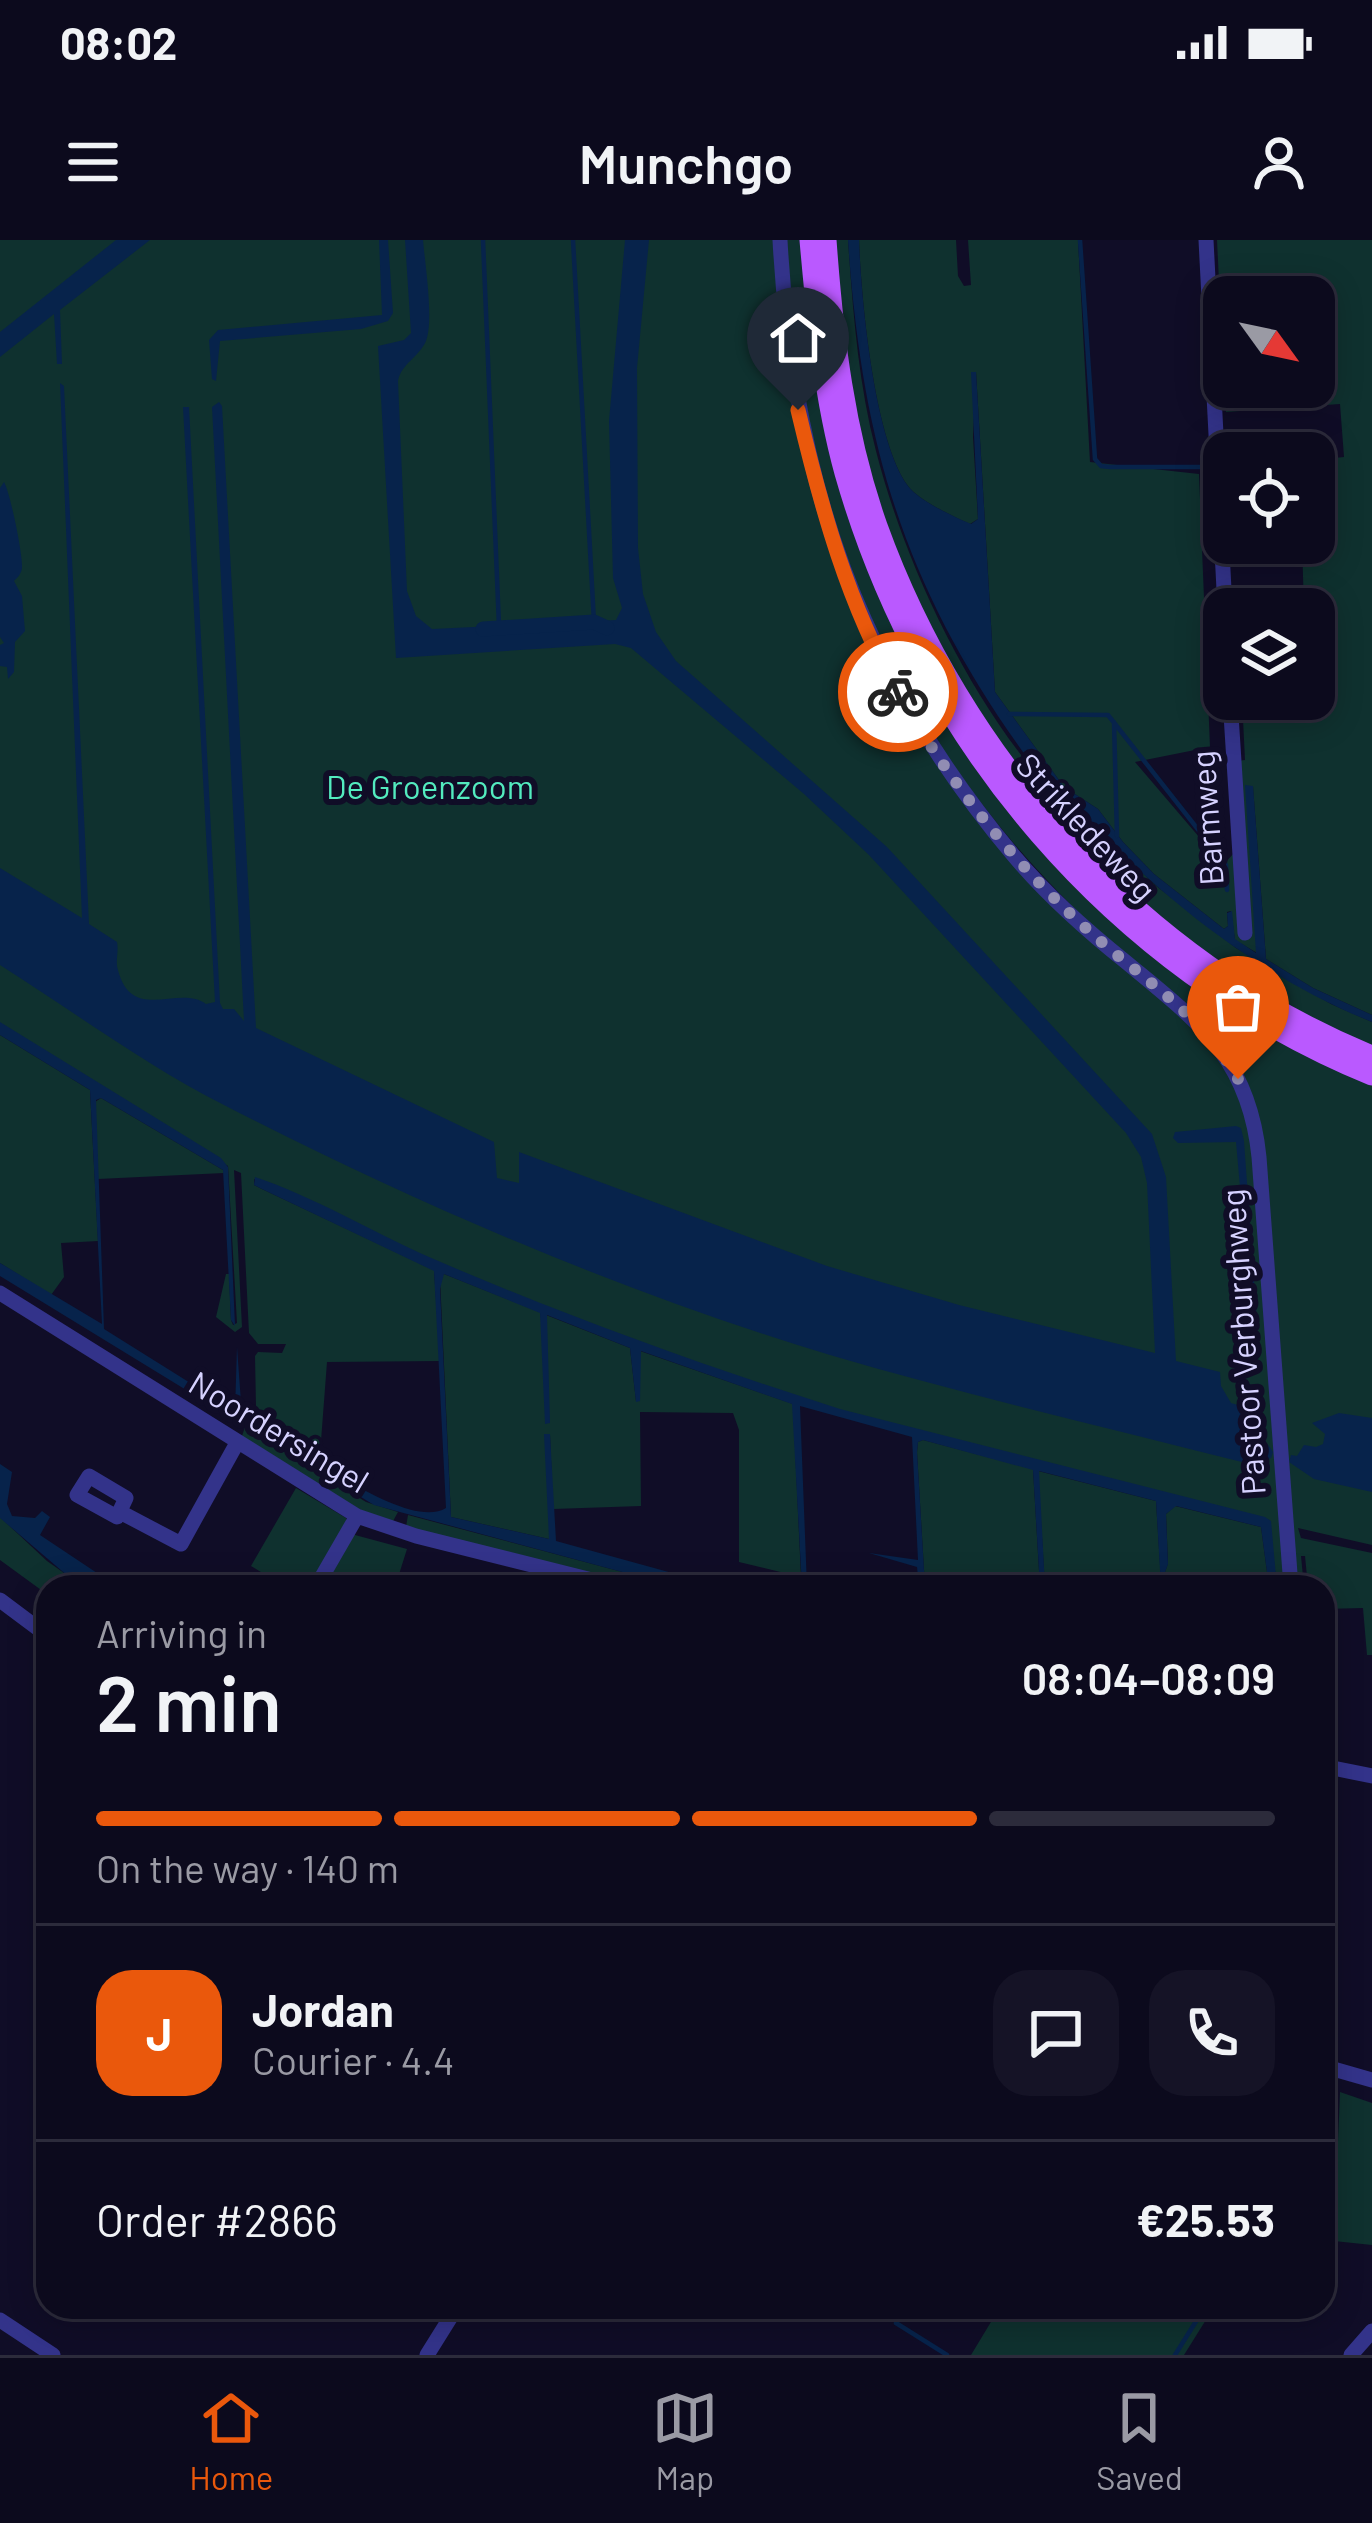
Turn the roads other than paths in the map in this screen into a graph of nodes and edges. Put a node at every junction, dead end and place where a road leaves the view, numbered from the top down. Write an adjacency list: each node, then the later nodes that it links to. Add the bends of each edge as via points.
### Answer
1 (780, 240): 16 (street, Pastoor Verburghweg, via 784,318 810,461 848,585 890,677 930,747 1015,857 1089,932 1196,1019 1248,1103 1259,1157)
2 (811, 240): 9 (main road, Strikledeweg, via 821,366 861,526 918,660 971,746 1040,837 1141,935 1273,1028)
3 (826, 240): 8 (main road, Strikledeweg, via 837,363 860,470 903,591 962,701 1053,826 1154,924 1284,1015)
4 (1206, 240): 5 (street)
5 (1224, 588)
6 (1230, 720): 7 (street, Barmweg)
7 (1245, 933)
8 (1372, 1056)
9 (1372, 1075)
10 (0, 1293): 11 (street, Noordersingel)
11 (237, 1443): 12 (street, via 181,1544); 13 (street, Noordersingel)
12 (120, 1512)
13 (357, 1516): 14 (street); 15 (street, Noordersingel)
14 (323, 1575)
15 (572, 1575)
16 (1290, 1575)
17 (0, 1600): 18 (street)
18 (36, 1627)
19 (1335, 1768): 20 (street)
20 (1372, 1776)
21 (1335, 2069): 22 (street)
22 (1372, 2080)
23 (450, 2319): 27 (street)
24 (0, 2320): 26 (street)
25 (1372, 2331): 28 (street)
26 (53, 2355)
27 (427, 2355)
28 (1351, 2355)

